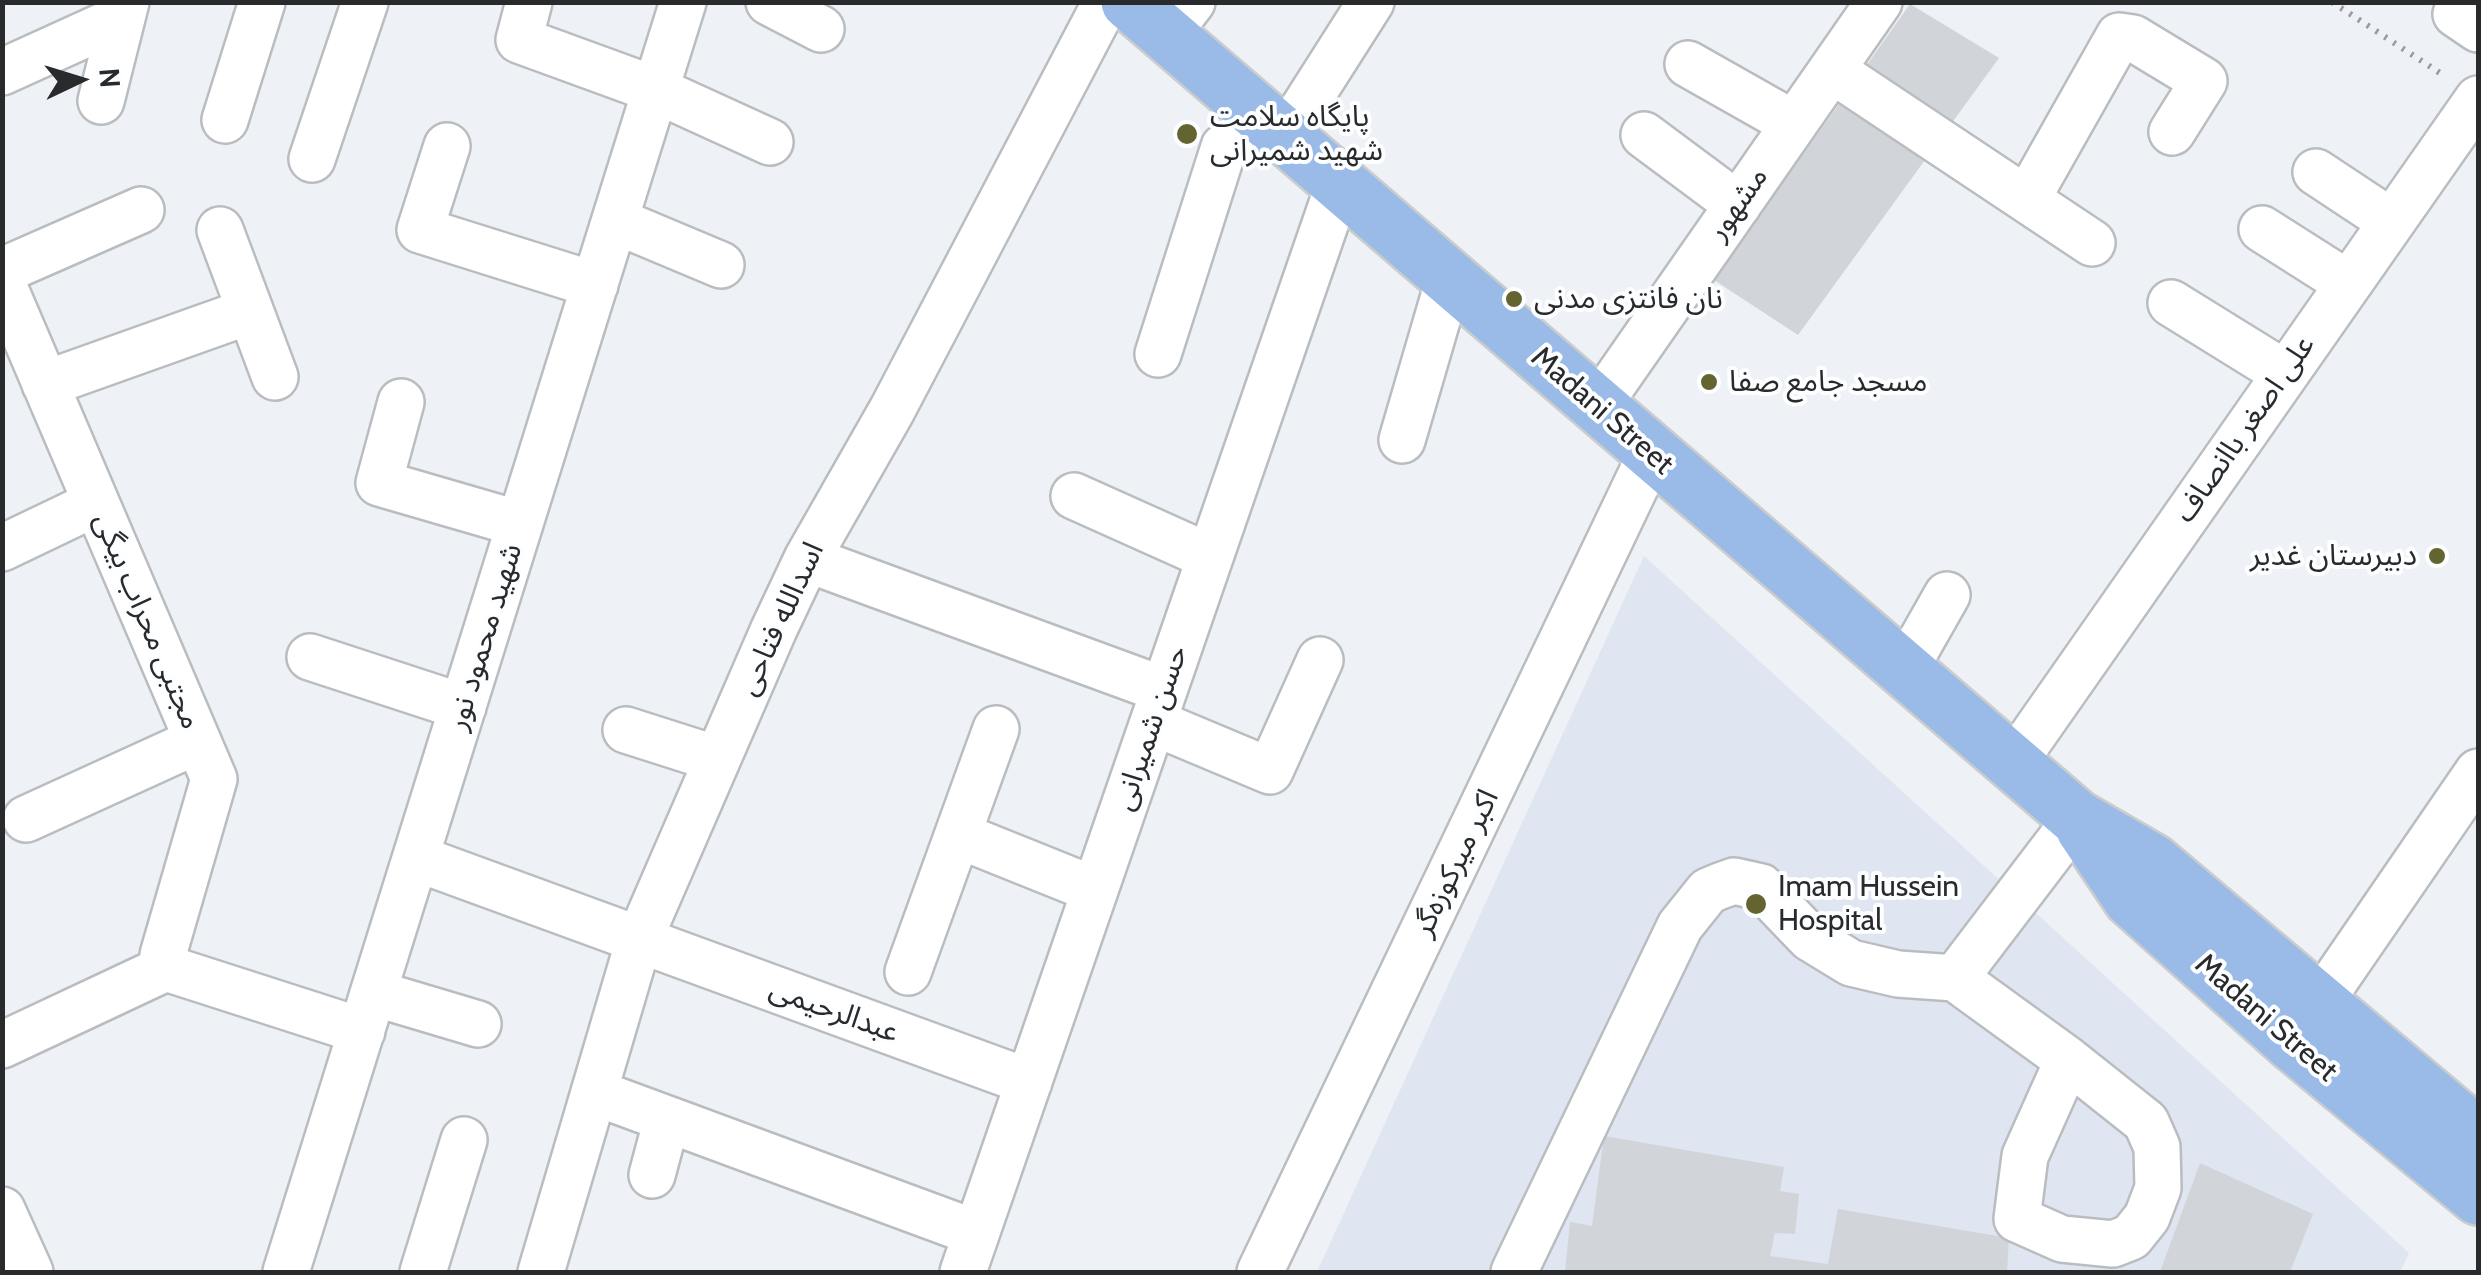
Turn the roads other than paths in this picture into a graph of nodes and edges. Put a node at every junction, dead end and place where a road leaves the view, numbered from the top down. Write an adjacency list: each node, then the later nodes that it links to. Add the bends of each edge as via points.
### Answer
1 (262, 2): 18 (street)
2 (529, 2): 15 (street, via 519,40)
3 (683, 2): 15 (street, شهید محمود نور)
4 (769, 2): 11 (street)
5 (1106, 2): 57 (street, اسدالله فتاحی)
6 (1371, 2): 20 (street)
7 (1879, 2): 13 (street, مشهور)
8 (357, 5): 25 (street)
9 (124, 10): 14 (street); 17 (street)
10 (1163, 13): 20 (main road, Madani Street)
11 (821, 29)
12 (1688, 64): 19 (street)
13 (1832, 70): 19 (street, مشهور); 28 (street)
14 (2, 72)
15 (656, 90): 23 (street); 31 (street, شهید محمود نور)
16 (2478, 98): 32 (street, علی اصغر باانصاف)
17 (100, 101)
18 (225, 120)
19 (1794, 124): 29 (street, مشهور)
20 (1275, 128): 27 (main road, Madani Street); 44 (street, via 1224,147)
21 (2172, 132): 28 (street, via 2204,81 2133,38 2118,36)
22 (1644, 135): 29 (street)
23 (770, 142)
24 (446, 146): 41 (street, via 420,230)
25 (312, 160)
26 (2316, 172): 32 (street)
27 (1338, 184): 38 (main road, Madani Street); 56 (street, حسن شمیرانی)
28 (2027, 199): 35 (street)
29 (1738, 205): 49 (street, مشهور)
30 (140, 210): 37 (street)
31 (616, 220): 36 (street); 41 (street, شهید محمود نور)
32 (2390, 221): 40 (street, علی اصغر باانصاف)
33 (2262, 229): 40 (street)
34 (220, 230): 43 (street)
35 (2092, 243)
36 (721, 264)
37 (2, 271)
38 (1449, 279): 49 (main road, Madani Street); 50 (street)
39 (2, 282): 47 (street, مجتبی محراب بیگی)
40 (2346, 283): 45 (street, علی اصغر باانصاف)
41 (595, 285): 54 (street, شهید محمود نور)
42 (2172, 303): 45 (street)
43 (250, 312): 46 (street); 47 (street)
44 (1158, 354)
45 (2284, 373): 68 (street, علی اصغر باانصاف)
46 (276, 377)
47 (29, 378): 53 (street, مجتبی محراب بیگی)
48 (401, 402): 54 (street, via 379,483)
49 (1597, 407): 51 (main road, Madani Street)
50 (1402, 440)
51 (1651, 454): 61 (main road, Madani Street); 97 (street, اکبر میرکوزه‌گر)
52 (1074, 496): 56 (street)
53 (96, 503): 55 (street); 66 (street, مجتبی محراب بیگی)
54 (520, 524): 63 (street, شهید محمود نور)
55 (2, 548)
56 (1210, 556): 62 (street, حسن شمیرانی)
57 (807, 559): 62 (street); 67 (street, اسدالله فتاحی)
58 (1947, 595): 61 (street)
59 (310, 657): 63 (street)
60 (1320, 660): 62 (street, via 1270,771)
61 (1905, 669): 68 (main road, Madani Street)
62 (1158, 706): 74 (street, حسن شمیرانی)
63 (463, 707): 73 (street, شهید محمود نور)
64 (996, 729): 72 (street)
65 (626, 730): 67 (street)
66 (198, 741): 71 (street); 76 (street, مجتبی محراب بیگی, via 214,780 164,955)
67 (717, 759): 75 (street, اسدالله فتاحی)
68 (2014, 762): 70 (main road, Madani Street)
69 (2478, 772): 80 (street)
70 (2077, 818): 78 (street); 80 (main road, Madani Street, via 2153,862)
71 (26, 819)
72 (958, 835): 74 (street); 77 (street)
73 (416, 858): 75 (street, عبدالرحیمی); 79 (street, شهید محمود نور)
74 (1095, 890): 84 (street, حسن شمیرانی)
75 (638, 940): 84 (street, عبدالرحیمی); 85 (street, اسدالله فتاحی)
76 (166, 968): 79 (street); 82 (street)
77 (908, 972)
78 (1955, 978): 83 (street); 98 (street, via 1851,962 1810,938 1761,886 1734,881 1708,891 1680,926)
79 (368, 1012): 81 (street); 94 (street, شهید محمود نور)
80 (2304, 1023): 87 (main road, Madani Street); 90 (main road, Madani Street)
81 (478, 1024)
82 (2, 1044)
83 (2068, 1060)
84 (1029, 1082): 92 (street, حسن شمیرانی)
85 (594, 1092): 86 (street); 96 (street, اسدالله فتاحی)
86 (667, 1119): 89 (street); 92 (street)
87 (2478, 1136)
88 (464, 1140): 95 (street)
89 (652, 1176)
90 (2478, 1197)
91 (2, 1210): 93 (street)
92 (970, 1253)
93 (30, 1272)
94 (286, 1272)
95 (423, 1272)
96 (541, 1272)
97 (1260, 1272)
98 (1514, 1272)

